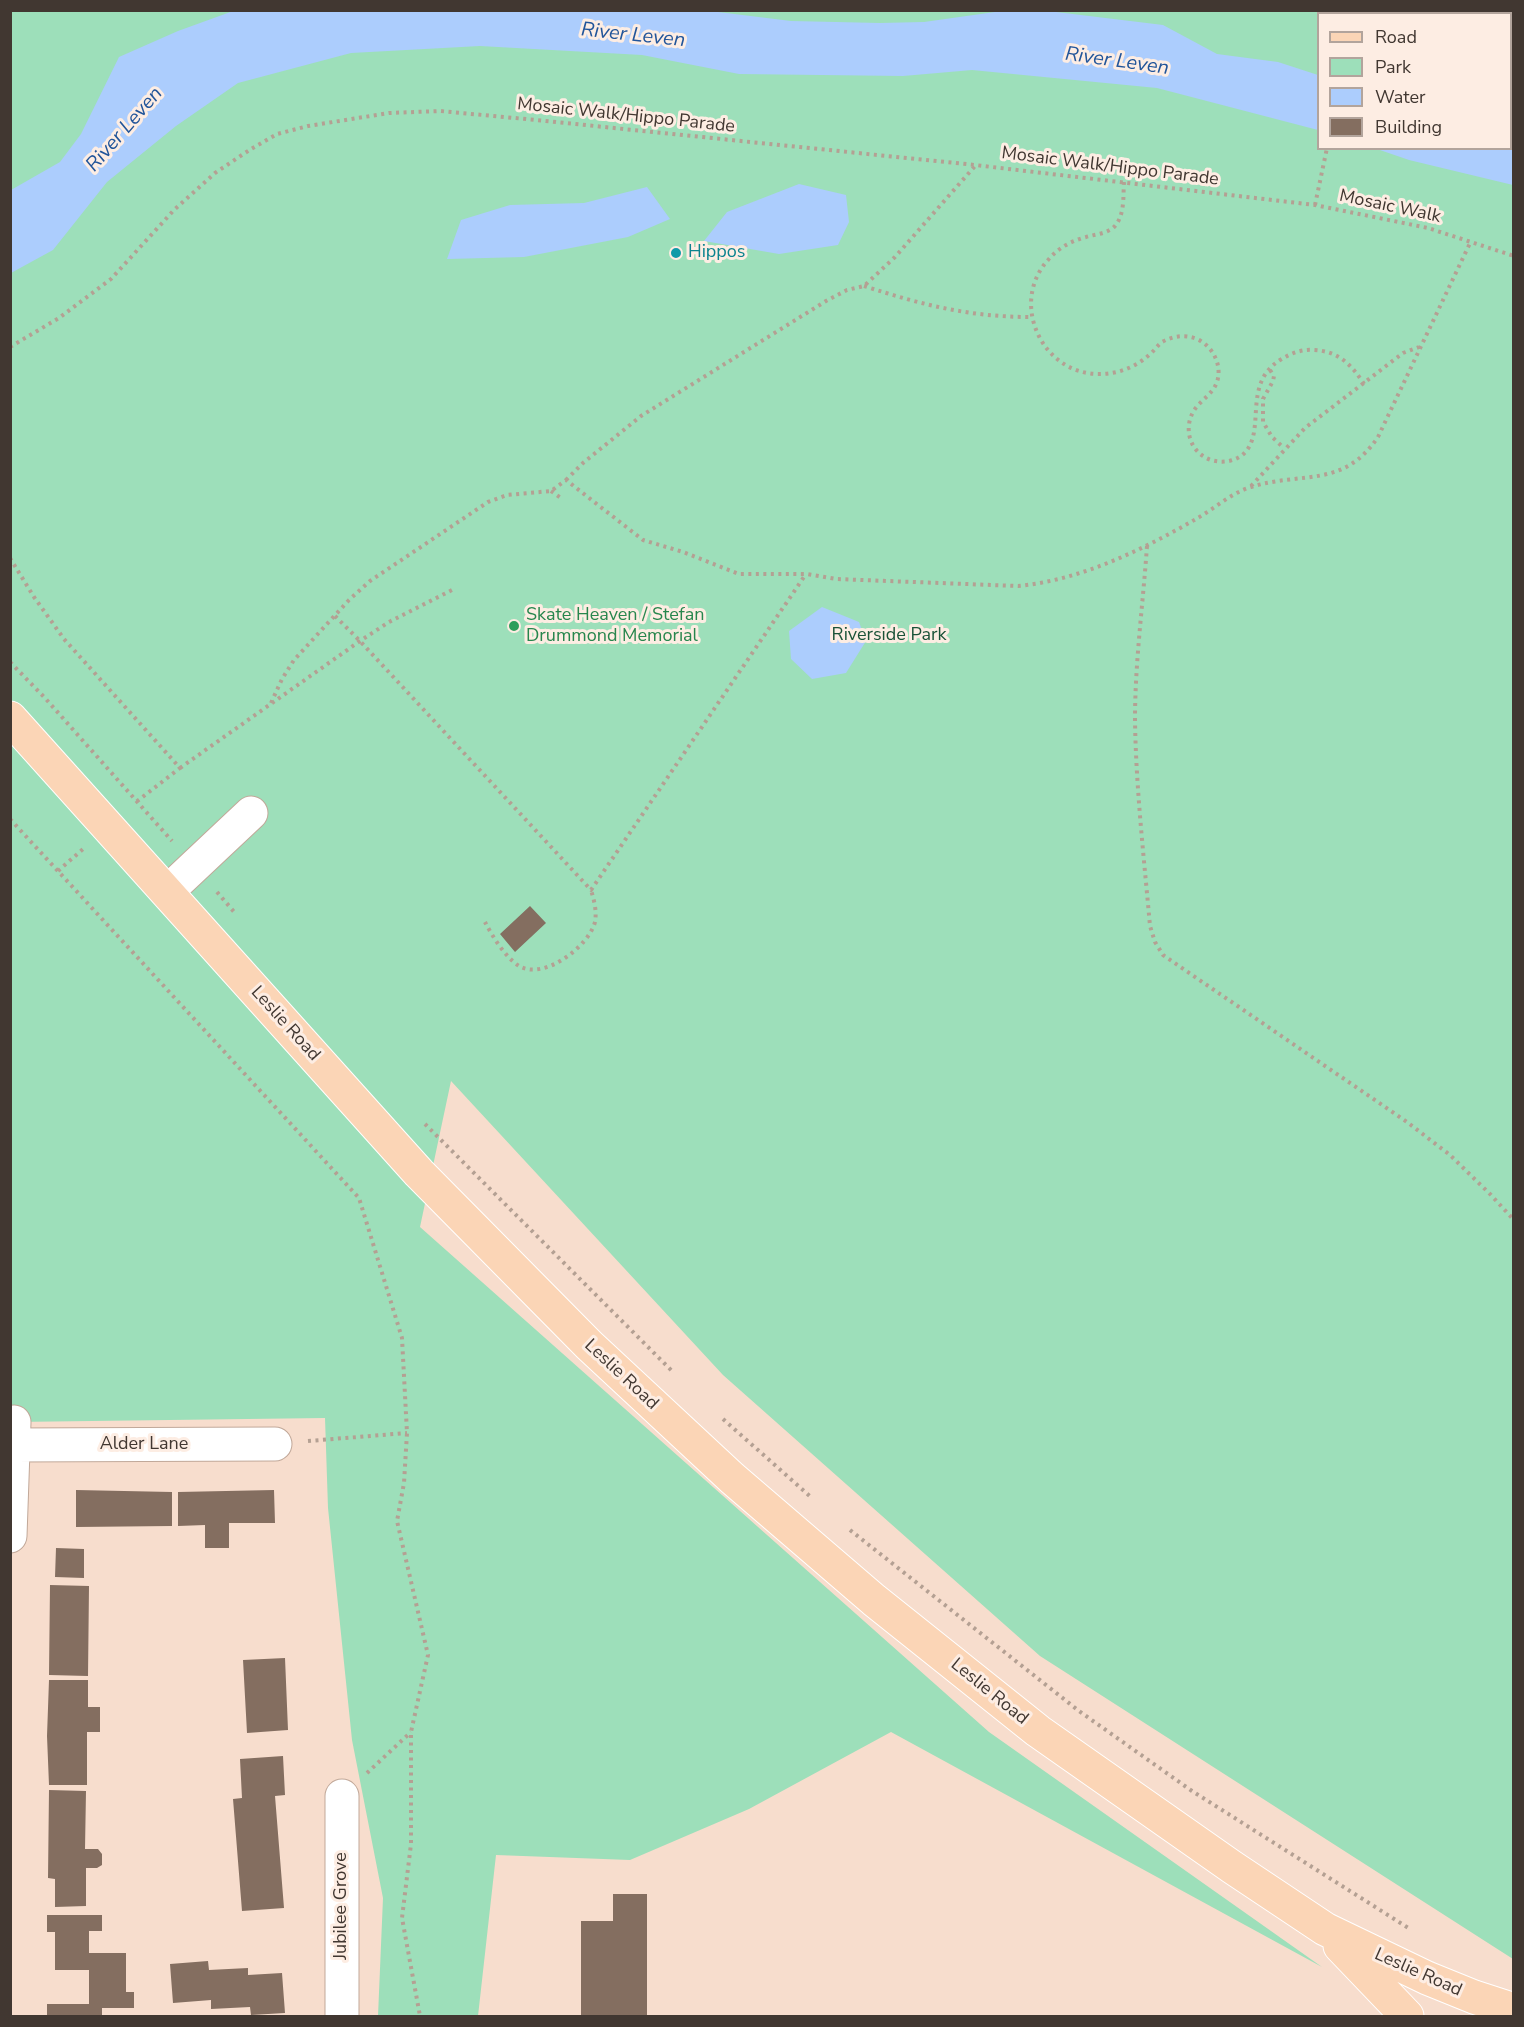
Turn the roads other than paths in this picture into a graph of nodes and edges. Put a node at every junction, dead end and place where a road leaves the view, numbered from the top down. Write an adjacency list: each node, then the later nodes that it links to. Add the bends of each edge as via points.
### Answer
1 (10, 718): 3 (main road, Leslie Road)
2 (251, 813): 3 (street)
3 (167, 892): 7 (main road, Leslie Road, via 419,1173 589,1345 732,1478 874,1600 1038,1731)
4 (274, 1444): 5 (street, Alder Lane, via 13,1434)
5 (10, 1536)
6 (342, 1796): 9 (street, Jubilee Grove)
7 (1324, 1929): 8 (main road, Leslie Road, via 1427,1978); 10 (main road, Leslie Road)
8 (1514, 2010)
9 (342, 2016)
10 (1407, 2016)

